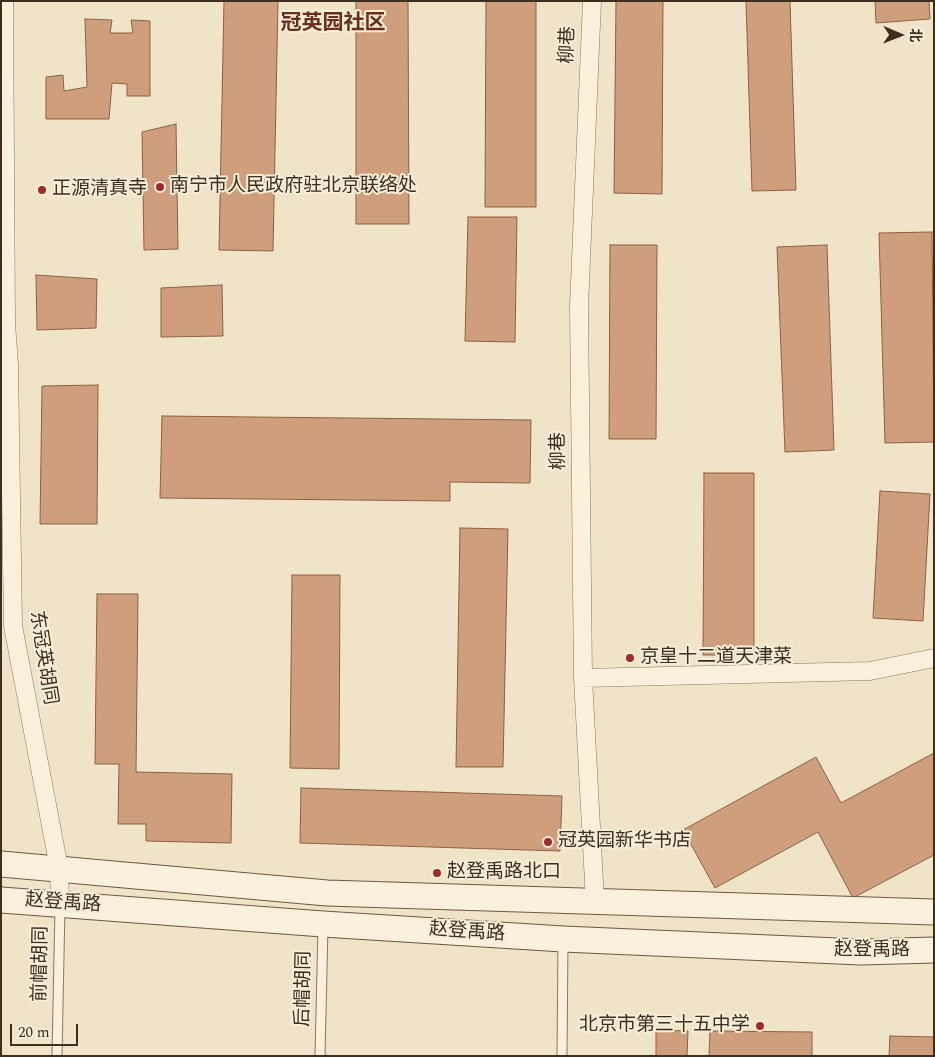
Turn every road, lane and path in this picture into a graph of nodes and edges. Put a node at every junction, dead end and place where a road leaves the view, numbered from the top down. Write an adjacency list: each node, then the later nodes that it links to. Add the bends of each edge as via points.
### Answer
1 (4, 1): 3 (street, 东冠英胡同)
2 (592, 1): 5 (street, 柳巷, via 579,306)
3 (5, 365): 7 (street, 东冠英胡同, via 13,626)
4 (934, 658): 5 (street, via 870,671)
5 (583, 678): 9 (street, 柳巷)
6 (1, 864): 7 (main road, 赵登禹路)
7 (59, 868): 9 (main road, 赵登禹路, via 327,893); 10 (street, 东冠英胡同)
8 (1, 900): 10 (main road, 赵登禹路)
9 (595, 900): 11 (main road, 赵登禹路)
10 (60, 903): 12 (main road, 赵登禹路); 15 (lane, 前帽胡同)
11 (934, 912)
12 (323, 924): 13 (main road, 赵登禹路); 16 (lane, 后帽胡同)
13 (563, 939): 14 (main road, 赵登禹路, via 861,952); 17 (lane)
14 (934, 950)
15 (57, 1056)
16 (320, 1056)
17 (562, 1056)

